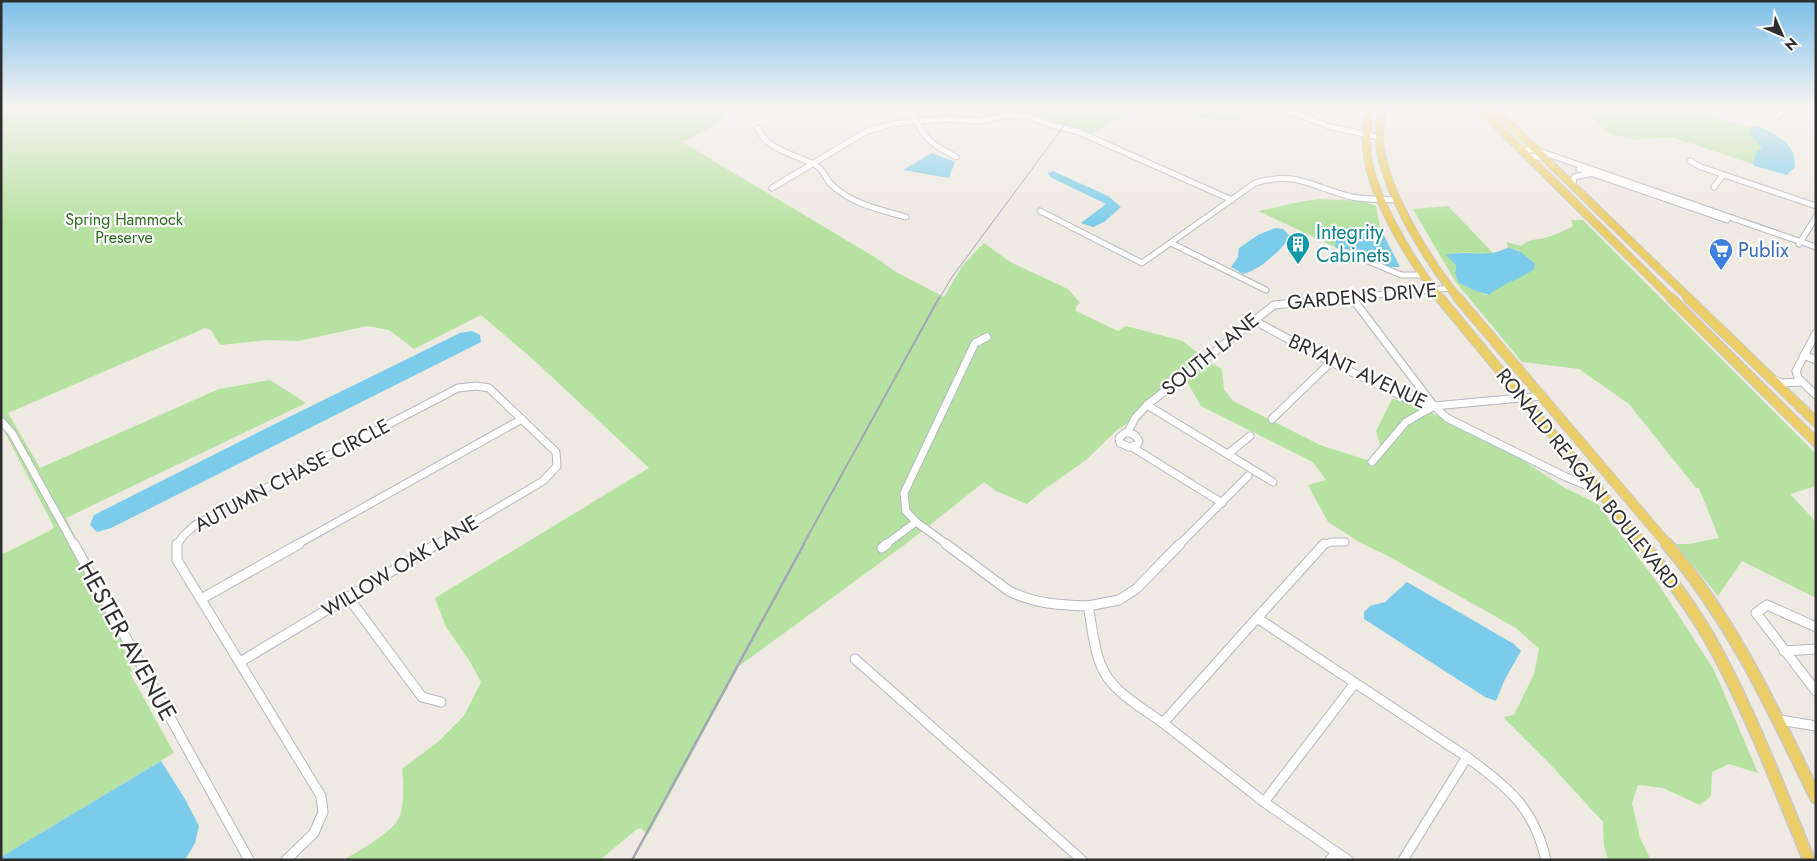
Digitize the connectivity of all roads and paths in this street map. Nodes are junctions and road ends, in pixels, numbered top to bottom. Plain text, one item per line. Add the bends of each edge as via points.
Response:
1 (777, 147) edge
2 (841, 147) edge
3 (938, 147) edge
4 (1113, 147) edge
5 (1367, 147) edge
6 (1380, 147) edge
7 (1518, 147) edge
8 (1533, 147) edge
9 (1521, 150) junction
10 (1536, 150) junction
11 (1528, 156) junction
12 (1543, 156) junction
13 (956, 157) dead end
14 (1690, 162) dead end
15 (813, 164) junction
16 (1596, 175) junction
17 (1723, 175) junction
18 (1573, 186) junction
19 (1714, 187) dead end
20 (772, 188) dead end
21 (1648, 191) junction
22 (1381, 199) junction
23 (1232, 200) junction
24 (1398, 200) junction
25 (1816, 206) edge
26 (1040, 211) dead end
27 (906, 217) dead end
28 (1589, 217) junction
29 (1816, 217) edge
30 (1799, 243) junction
31 (1171, 244) junction
32 (1816, 246) edge
33 (1816, 251) edge
34 (1347, 252) dead end
35 (1644, 255) junction
36 (1424, 275) junction
37 (1450, 288) junction
38 (1432, 289) junction
39 (1266, 290) dead end
40 (1351, 296) junction
41 (1274, 305) joint
42 (1679, 307) junction
43 (1253, 320) junction
44 (1816, 333) edge
45 (986, 337) dead end
46 (1730, 338) junction
47 (1727, 354) junction
48 (1804, 355) junction
49 (1816, 360) edge
50 (1331, 362) junction
51 (1772, 379) junction
52 (1802, 382) junction
53 (1786, 393) junction
54 (1816, 395) edge
55 (1543, 396) junction
56 (1523, 399) junction
57 (1147, 405) junction
58 (1434, 406) junction
59 (1272, 419) dead end
60 (522, 420) junction
61 (2, 422) dead end
62 (1816, 422) edge
63 (1128, 432) junction
64 (1250, 436) dead end
65 (1816, 442) edge
66 (1132, 447) junction
67 (1228, 454) junction
68 (1372, 462) dead end
69 (558, 467) joint
70 (1248, 476) dead end
71 (1273, 482) dead end
72 (1597, 487) junction
73 (1222, 503) junction
74 (916, 522) junction
75 (1345, 542) dead end
76 (882, 548) dead end
77 (348, 597) junction
78 (201, 599) junction
79 (1088, 606) junction
80 (1257, 618) junction
81 (1816, 627) edge
82 (1816, 649) edge
83 (1784, 651) junction
84 (855, 659) dead end
85 (240, 662) junction
86 (1355, 683) junction
87 (1816, 691) edge
88 (441, 702) dead end
89 (1780, 720) junction
90 (1162, 723) junction
91 (1816, 726) edge
92 (1467, 757) junction
93 (1816, 798) edge
94 (1264, 802) junction
95 (1333, 856) edge
96 (1811, 857) edge
97 (250, 860) edge
98 (286, 860) edge
99 (1082, 860) edge
100 (1348, 860) edge
101 (1403, 860) edge
102 (1546, 860) edge

1 - 15 street
2 - 15 street
3 - 13 street
4 - 23 street
5 - 22 main road, RONALD REAGAN BOULEVARD
6 - 24 main road, RONALD REAGAN BOULEVARD via 1384,170
7 - 9 main road
8 - 10 main road
9 - 10 street
9 - 11 main road
10 - 12 main road
10 - 21 street
11 - 12 street
11 - 28 main road
12 - 16 street
12 - 18 main road
14 - 17 street
15 - 20 street
15 - 27 street via 821,168 829,183 841,192 877,209
16 - 18 street via 1579,175
16 - 21 street
17 - 19 street
17 - 25 street
18 - 35 main road
21 - 30 street
22 - 23 street via 1351,196 1307,180 1284,178 1260,181
22 - 24 street
22 - 36 main road, RONALD REAGAN BOULEVARD
23 - 31 street
24 - 37 main road, RONALD REAGAN BOULEVARD
26 - 31 street via 1142,263
28 - 35 main road via 1633,253
28 - 42 main road
29 - 30 street
30 - 32 street
30 - 33 street
31 - 39 street
34 - 36 street via 1397,274
35 - 46 main road
36 - 38 main road, RONALD REAGAN BOULEVARD
37 - 38 street, GARDENS DRIVE
37 - 55 main road, RONALD REAGAN BOULEVARD
38 - 40 street, GARDENS DRIVE
38 - 56 main road, RONALD REAGAN BOULEVARD
40 - 41 street, GARDENS DRIVE
40 - 58 street
41 - 43 street, SOUTH LANE
42 - 46 main road via 1696,317 1712,333
42 - 47 main road
43 - 50 street, BRYANT AVENUE
43 - 57 street, SOUTH LANE
44 - 48 street
45 - 74 street via 975,343 904,493 906,511
46 - 51 main road
47 - 53 main road via 1744,359 1778,390
47 - 65 main road
48 - 49 street
48 - 52 street via 1796,371
50 - 58 street, BRYANT AVENUE via 1410,400
50 - 59 street
51 - 52 street via 1781,383
51 - 53 main road
52 - 54 street
53 - 62 main road
55 - 56 street
55 - 89 main road, RONALD REAGAN BOULEVARD via 1693,576 1731,631
56 - 58 street
56 - 72 main road, RONALD REAGAN BOULEVARD
57 - 63 street, SOUTH LANE
57 - 67 street
58 - 68 street via 1406,421
58 - 72 street, BRYANT AVENUE via 1447,418 1549,469
60 - 69 street, AUTUMN CHASE CIRCLE via 556,452
60 - 78 street
60 - 78 street, AUTUMN CHASE CIRCLE via 488,388 458,388 195,525 177,542 175,551 177,560
61 - 97 street, HESTER AVENUE via 12,433
63 - 66 street via 1139,438 1137,445
63 - 66 street via 1119,440 1123,445
64 - 67 street
66 - 73 street
67 - 71 street
69 - 77 street, WILLOW OAK LANE via 543,481
70 - 73 street
72 - 96 main road, RONALD REAGAN BOULEVARD via 1675,584 1714,646 1751,719
73 - 79 street via 1136,589 1119,600
74 - 76 street
74 - 79 street via 1024,600 1048,605
75 - 80 street via 1336,540 1320,547
77 - 85 street, WILLOW OAK LANE
77 - 88 street via 422,697
78 - 85 street, AUTUMN CHASE CIRCLE
79 - 90 street via 1100,664 1108,677 1117,688
80 - 86 street
80 - 90 street
81 - 83 street via 1767,605 1756,613
82 - 83 street
83 - 87 street
84 - 99 street
85 - 98 street, AUTUMN CHASE CIRCLE via 321,796 322,812 314,833
86 - 92 street
86 - 94 street
89 - 91 street
89 - 93 main road, RONALD REAGAN BOULEVARD
90 - 94 street
92 - 101 street
92 - 102 street via 1520,800 1536,823
94 - 95 street
95 - 100 street

